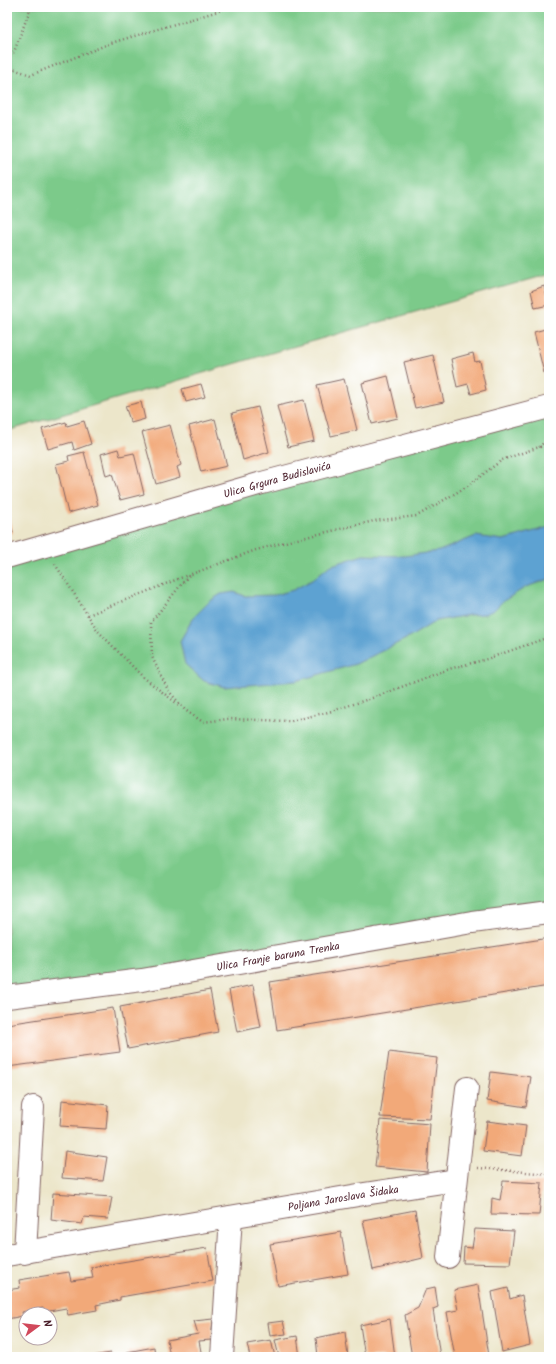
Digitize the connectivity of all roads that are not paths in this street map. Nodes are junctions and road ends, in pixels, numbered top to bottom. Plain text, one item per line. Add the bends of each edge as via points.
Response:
1 (549, 407) edge
2 (7, 557) edge
3 (549, 912) edge
4 (7, 997) edge
5 (467, 1088) dead end
6 (33, 1107) dead end
7 (457, 1173) junction
8 (231, 1217) junction
9 (16, 1254) edge
10 (448, 1257) dead end
11 (222, 1357) edge

1 - 2 street, Ulica Grgura Budislavića via 262,483
3 - 4 street, Ulica Franje baruna Trenka via 472,922 142,980
5 - 7 street
6 - 9 street, Poljana Jaroslava Šidaka
7 - 8 street, Poljana Jaroslava Šidaka
7 - 10 street
8 - 9 street, Poljana Jaroslava Šidaka
8 - 11 street

